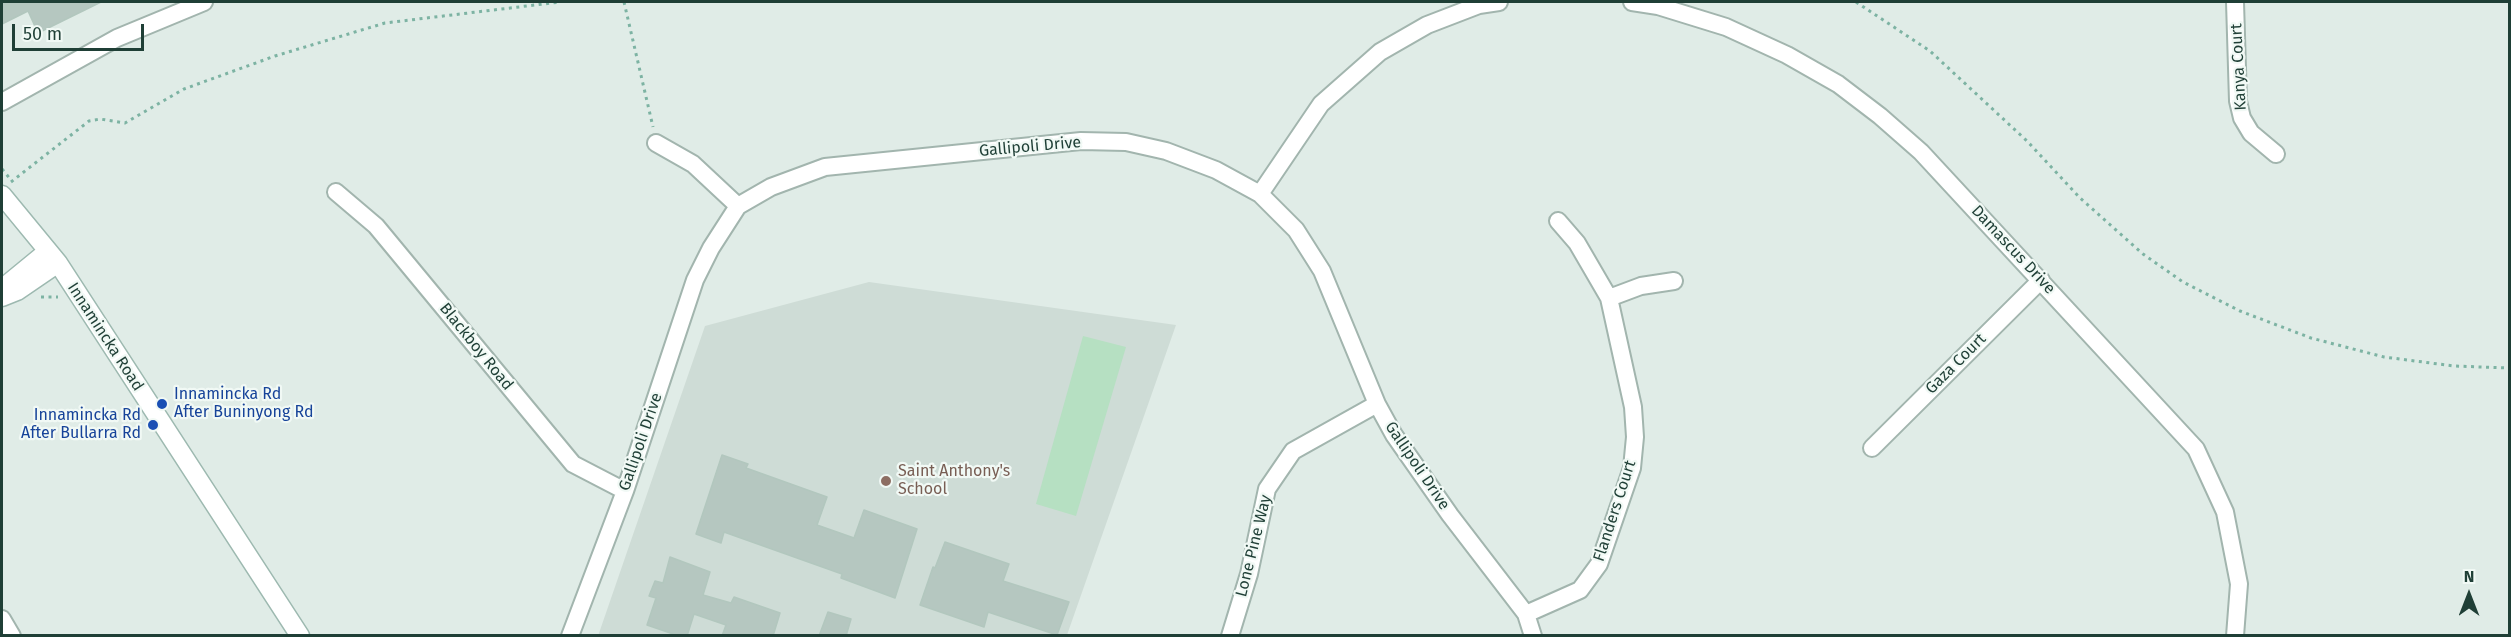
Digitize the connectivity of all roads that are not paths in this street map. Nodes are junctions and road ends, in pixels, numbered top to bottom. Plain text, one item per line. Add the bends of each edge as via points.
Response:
1 (204, 2) edge
2 (1499, 2) edge
3 (1632, 2) edge
4 (2235, 2) edge
5 (4, 103) edge
6 (656, 143) road end
7 (2276, 154) dead end
8 (4, 190) edge
9 (336, 192) dead end
10 (1260, 194) junction
11 (738, 206) junction
12 (1558, 221) dead end
13 (53, 257) junction
14 (2041, 280) junction
15 (1674, 281) dead end
16 (2, 296) edge
17 (1609, 298) junction
18 (1377, 404) junction
19 (1872, 448) dead end
20 (625, 491) junction
21 (1526, 614) junction
22 (2, 620) edge
23 (12, 636) edge
24 (300, 636) edge
25 (570, 636) edge
26 (1230, 636) edge
27 (1533, 636) edge
28 (2235, 636) edge

1 - 5 street via 117,38
2 - 10 street via 1479,5 1427,25 1380,52 1321,104
3 - 14 street, Damascus Drive via 1726,27 1838,84 1921,152
4 - 7 street, Kanya Court via 2242,118 2251,134
6 - 11 street via 693,164
8 - 13 main road, Innamincka Road
9 - 20 street, Blackboy Road via 376,226 573,464
10 - 11 street, Gallipoli Drive via 1216,170 1166,151 1126,142 1081,141 825,167 771,186
10 - 18 street, Gallipoli Drive via 1296,230 1322,271
11 - 20 street, Gallipoli Drive via 695,280
12 - 17 street, Flanders Court via 1577,243
13 - 16 main road via 17,291
13 - 24 main road, Innamincka Road
14 - 19 street, Gaza Court
14 - 28 street, Damascus Drive via 2196,449 2225,512 2239,584
15 - 17 street via 1641,286
17 - 21 street, Flanders Court via 1633,407 1632,468 1599,564 1580,590
18 - 21 street, Gallipoli Drive via 1412,462
18 - 26 street, Lone Pine Way via 1293,451 1267,489 1249,574
20 - 25 street, Gallipoli Drive
21 - 27 street, Gallipoli Drive
22 - 23 street

